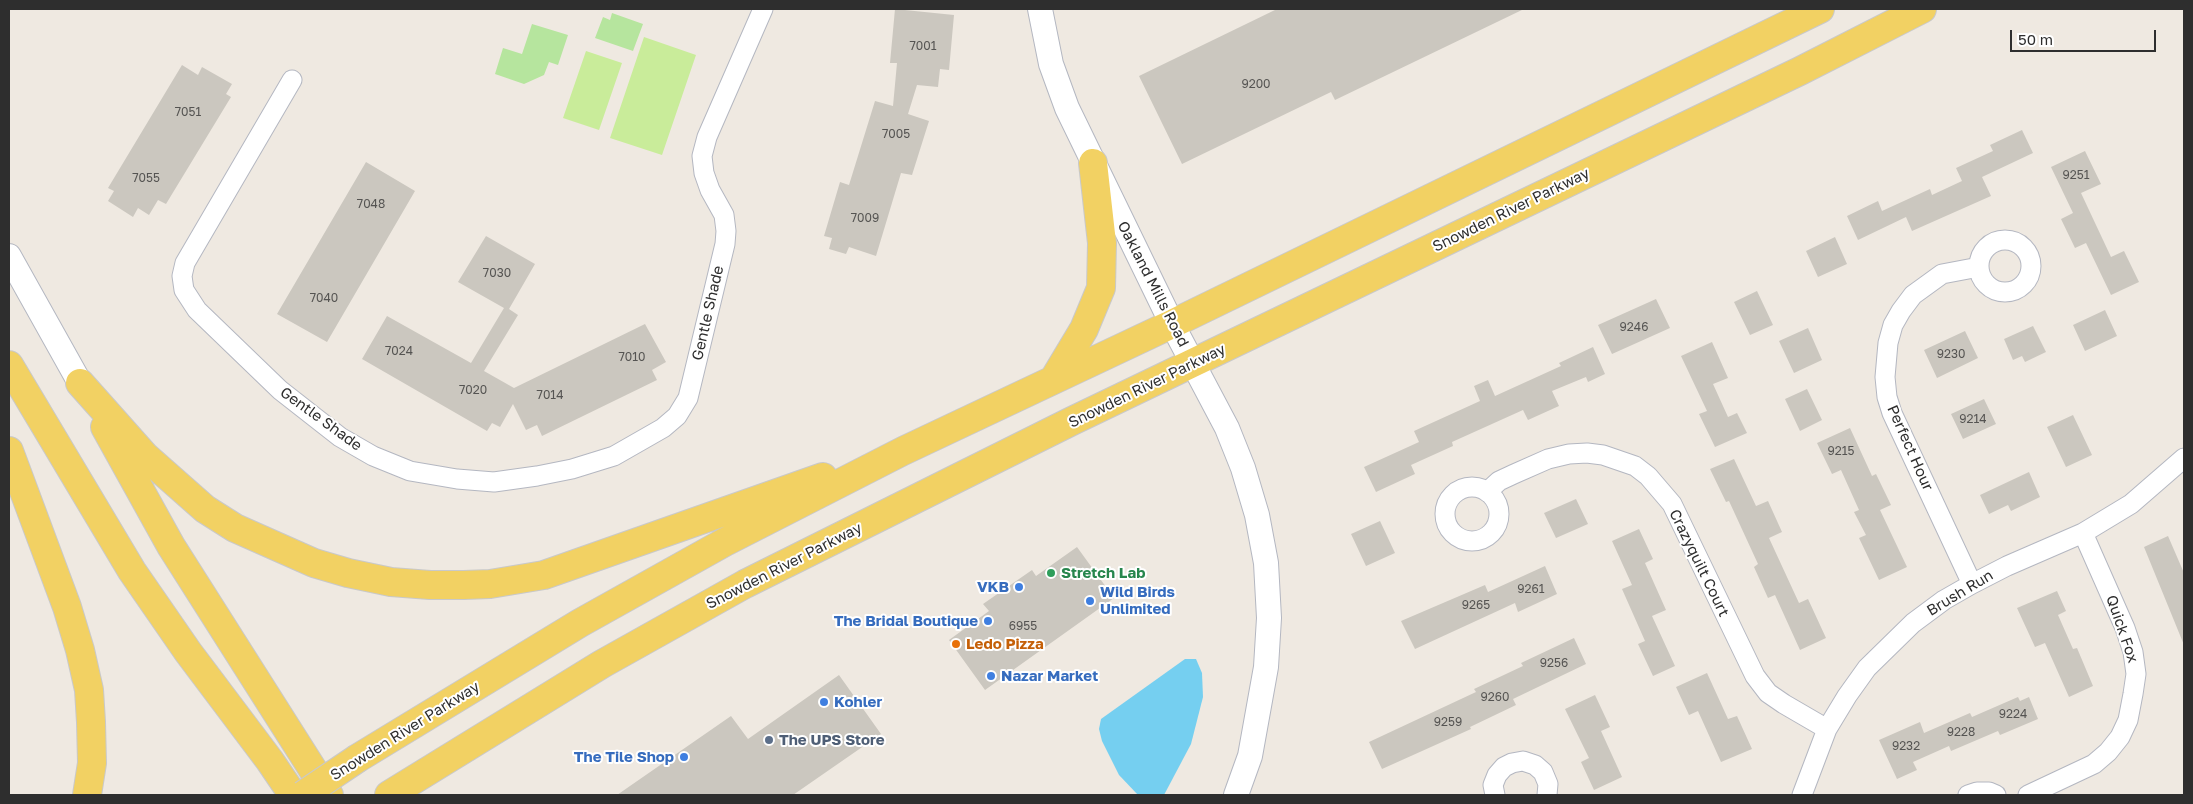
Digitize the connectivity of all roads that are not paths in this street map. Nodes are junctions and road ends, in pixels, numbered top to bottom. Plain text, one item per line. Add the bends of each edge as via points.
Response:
1 (763, 9) edge
2 (1040, 9) edge
3 (1820, 9) edge
4 (1922, 9) edge
5 (292, 80) dead end
6 (1093, 163) junction
7 (9, 256) edge
8 (1978, 267) dead end
9 (1172, 324) junction
10 (1193, 363) junction
11 (9, 365) edge
12 (1054, 380) junction
13 (80, 382) junction
14 (9, 450) edge
15 (903, 451) junction
16 (2184, 458) edge
17 (1487, 492) dead end
18 (2083, 534) junction
19 (1972, 584) junction
20 (1828, 729) junction
21 (87, 795) edge
22 (293, 795) edge
23 (303, 795) edge
24 (329, 795) edge
25 (390, 795) edge
26 (1236, 795) edge
27 (1494, 795) edge
28 (1547, 795) edge
29 (1802, 795) edge
30 (1968, 795) edge
31 (1996, 795) edge
32 (2028, 795) edge

1 - 5 street, Gentle Shade via 706,137 702,156 710,190 724,215 725,238 688,398 677,416 663,428 614,456 537,476 494,482 457,479 410,470 373,456 340,437 280,390 197,310 184,290 182,276 185,263
2 - 6 street, Oakland Mills Road via 1054,73
3 - 9 main road, Snowden River Parkway
4 - 10 main road, Snowden River Parkway
6 - 9 street, Oakland Mills Road
6 - 12 main road via 1102,243 1101,288 1084,329
7 - 13 street
8 - 19 street, Perfect Hour via 1942,274 1913,295 1893,325 1884,377 1892,413
9 - 10 street, Oakland Mills Road
9 - 12 main road, Snowden River Parkway
10 - 25 main road, Snowden River Parkway via 745,584 602,664
10 - 26 street, Oakland Mills Road via 1227,428 1243,468 1257,515 1266,563 1269,618 1266,667 1250,756
11 - 22 main road via 132,571
12 - 15 main road, Snowden River Parkway
13 - 15 main road via 145,456 198,503 235,528 273,547 348,573 391,582 490,584 544,575
13 - 24 main road via 171,546
14 - 21 main road via 80,650 89,690 91,722 92,763
15 - 23 main road, Snowden River Parkway, bridge via 725,542 580,623
16 - 18 street, Brush Run via 2131,504
17 - 20 street, Crazyquilt Court via 1514,474 1569,454 1603,455 1635,466 1648,476 1675,511 1755,676 1768,693
18 - 19 street, Brush Run
18 - 32 street, Quick Fox via 2133,652 2136,674 2128,720 2114,744 2094,764
19 - 20 street, Brush Run via 1913,623 1867,668
20 - 29 street, Brush Run
27 - 28 street via 1497,775 1504,767 1523,761 1543,772 1548,784
30 - 31 street via 1989,792

